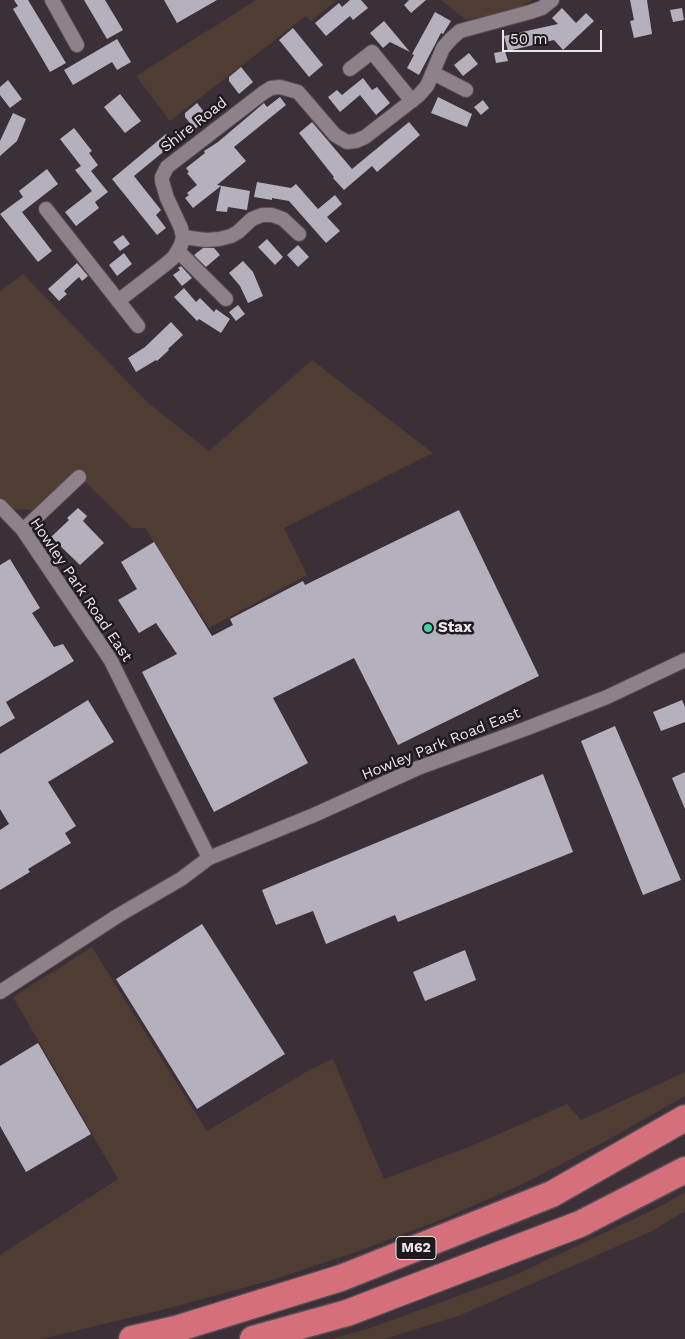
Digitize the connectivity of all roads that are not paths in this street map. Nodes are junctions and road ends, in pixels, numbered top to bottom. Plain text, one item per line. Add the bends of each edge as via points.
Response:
1 (52, 0) edge
2 (552, 0) edge
3 (77, 45) dead end
4 (350, 69) dead end
5 (433, 73) junction
6 (466, 90) dead end
7 (412, 101) junction
8 (46, 209) dead end
9 (299, 234) dead end
10 (183, 237) junction
11 (178, 251) junction
12 (226, 299) dead end
13 (118, 301) junction
14 (138, 326) dead end
15 (79, 476) dead end
16 (0, 506) edge
17 (22, 530) junction
18 (685, 660) edge
19 (209, 858) junction
20 (0, 992) edge
21 (685, 1118) edge
22 (685, 1170) edge
23 (132, 1339) edge
24 (252, 1339) edge

1 - 3 street
2 - 5 street via 542,8 460,31 443,48
4 - 7 street via 372,52
5 - 6 street
5 - 7 street via 427,86
7 - 10 street, Shire Road via 365,137 347,142 335,135 298,92 271,88 167,167 162,177 165,192
8 - 13 street
9 - 10 street via 283,219 267,215 252,219 238,232 220,239
10 - 11 street
11 - 12 street
11 - 13 street
13 - 14 street
15 - 17 street
16 - 17 street, Howley Park Road East
17 - 19 street, Howley Park Road East via 110,659
18 - 19 street, Howley Park Road East via 607,697 418,768
19 - 20 street, Howley Park Road East via 181,879
21 - 23 highway, M62 via 552,1194 341,1278 176,1329
22 - 24 highway, M62 via 580,1224 347,1314

